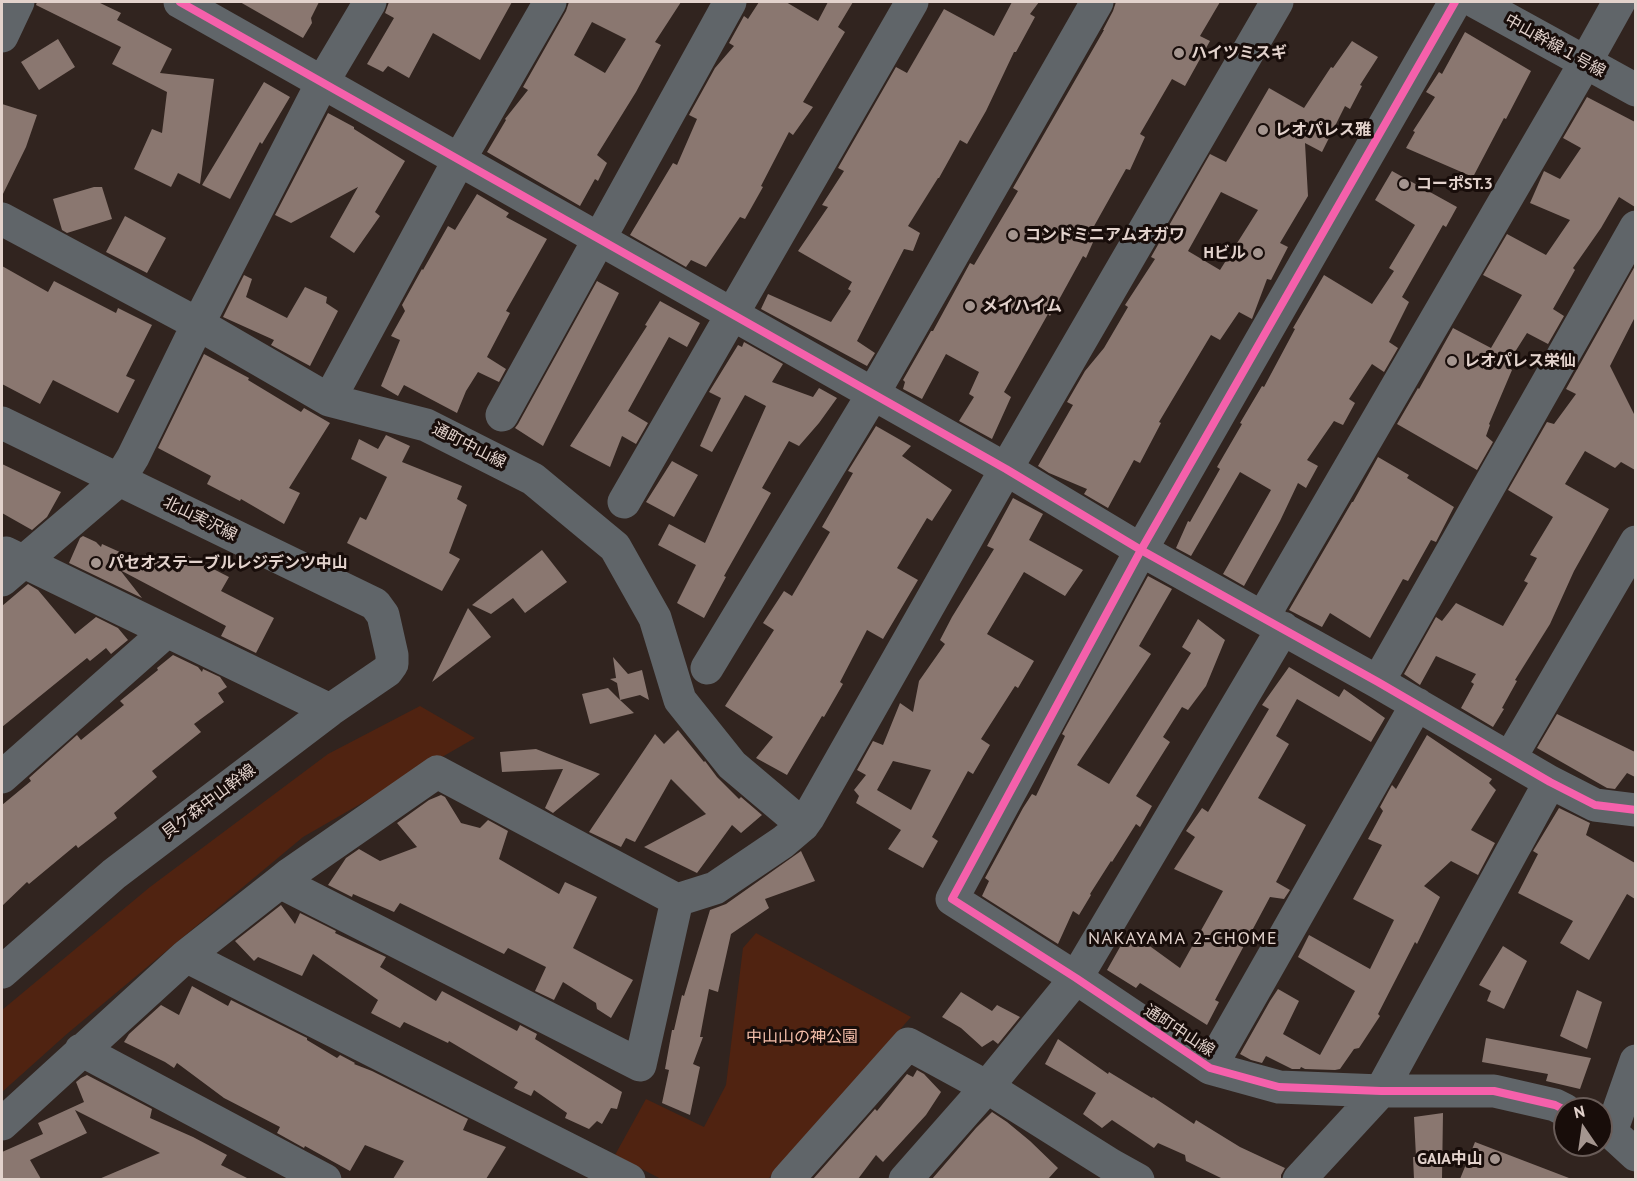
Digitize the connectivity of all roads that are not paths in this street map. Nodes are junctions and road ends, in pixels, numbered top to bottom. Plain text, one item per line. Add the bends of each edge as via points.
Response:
1 (18, 2) edge
2 (370, 2) edge
3 (550, 2) edge
4 (730, 2) edge
5 (912, 2) edge
6 (1097, 2) edge
7 (1277, 2) edge
8 (1455, 2) edge
9 (1476, 2) edge
10 (1619, 2) edge
11 (188, 3) edge
12 (2, 36) edge
13 (1585, 63) junction
14 (322, 83) junction
15 (1635, 90) edge
16 (459, 160) junction
17 (2, 219) edge
18 (1635, 227) edge
19 (598, 239) junction
20 (733, 315) junction
21 (198, 324) junction
22 (873, 394) junction
23 (329, 400) junction
24 (502, 415) dead end
25 (2, 423) edge
26 (1006, 469) junction
27 (119, 480) junction
28 (624, 502) dead end
29 (1635, 542) edge
30 (1141, 550) junction
31 (9, 564) edge
32 (1273, 623) junction
33 (386, 627) joint
34 (167, 631) junction
35 (707, 668) dead end
36 (1378, 682) junction
37 (1417, 704) junction
38 (330, 710) junction
39 (1510, 758) junction
40 (2, 777) edge
41 (1551, 782) junction
42 (1635, 810) edge
43 (803, 825) junction
44 (280, 882) junction
45 (677, 900) junction
46 (186, 956) junction
47 (2, 972) edge
48 (1076, 978) junction
49 (81, 1050) junction
50 (1635, 1061) edge
51 (1210, 1068) junction
52 (987, 1086) junction
53 (1381, 1090) junction
54 (1553, 1106) edge
55 (1613, 1113) edge
56 (2, 1124) edge
57 (1613, 1136) edge
58 (1635, 1155) edge
59 (1116, 1175) edge
60 (325, 1179) edge
61 (629, 1179) edge
62 (787, 1179) edge
63 (905, 1179) edge
64 (1299, 1179) edge

1 - 12 street
2 - 14 street
3 - 16 street
4 - 19 street
5 - 20 street
6 - 22 street
7 - 26 street
8 - 30 street
9 - 13 street, 中山幹線１号線
10 - 13 street
11 - 14 street
13 - 15 street, 中山幹線１号線
13 - 32 street
14 - 16 street
14 - 21 street
16 - 19 street
16 - 23 street
17 - 21 street, 通町中山線
18 - 36 street
19 - 20 street
19 - 24 street
20 - 22 street
20 - 28 street
21 - 23 street, 通町中山線
21 - 27 street
22 - 26 street
22 - 35 street
23 - 43 street, 通町中山線 via 426,425 533,479 615,547 655,618 680,700 732,765
25 - 27 street, 北山実沢線
26 - 30 street
26 - 43 street
27 - 31 street
27 - 33 street, 北山実沢線 via 375,604
29 - 39 street
30 - 32 street
30 - 48 street, 通町中山線 via 952,899
31 - 34 street
32 - 36 street
32 - 48 street
33 - 38 street, 貝ケ森中山幹線 via 392,664
34 - 38 street
34 - 40 street
36 - 37 street
37 - 39 street
37 - 51 street
38 - 47 street, 貝ケ森中山幹線 via 114,874
39 - 41 street
41 - 42 street via 1595,805
41 - 53 street
43 - 45 street via 715,888
44 - 45 street via 437,772
44 - 45 street via 640,1065
44 - 46 street
46 - 49 street
46 - 61 street
48 - 51 street, 通町中山線
48 - 52 street
49 - 56 street
49 - 60 street
50 - 55 street
51 - 53 street, 通町中山線 via 1279,1087
52 - 59 street
52 - 62 street via 908,1044
52 - 63 street
53 - 54 street, 通町中山線 via 1494,1091
53 - 64 street
57 - 58 street

